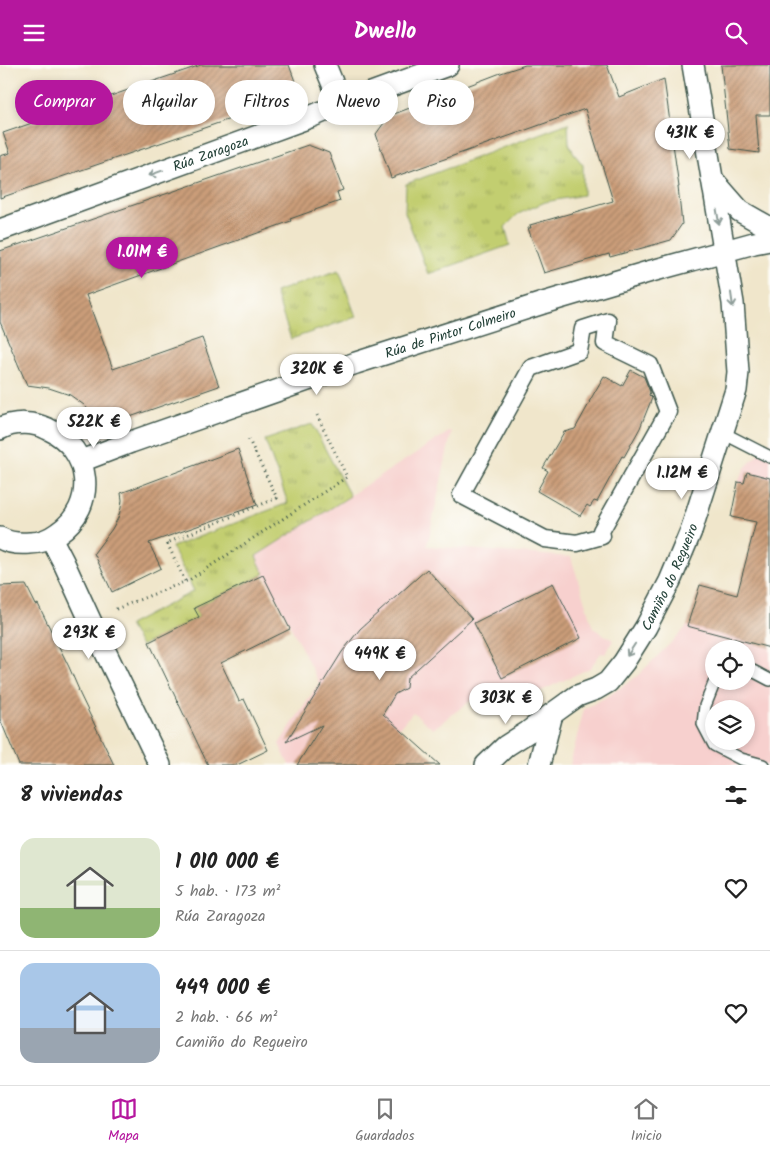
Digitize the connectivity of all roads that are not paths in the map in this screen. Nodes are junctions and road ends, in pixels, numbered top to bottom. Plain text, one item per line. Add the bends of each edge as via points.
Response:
1 (325, 65) edge
2 (448, 65) edge
3 (693, 65) edge
4 (331, 80) edge
5 (398, 83) edge
6 (318, 114) edge
7 (712, 179) junction
8 (770, 228) edge
9 (0, 230) edge
10 (770, 240) edge
11 (724, 251) junction
12 (1, 424) edge
13 (723, 433) junction
14 (770, 457) edge
15 (81, 461) junction
16 (0, 538) edge
17 (51, 538) junction
18 (577, 543) joint
19 (755, 673) edge
20 (770, 680) edge
21 (711, 690) edge
22 (552, 714) junction
23 (160, 765) edge
24 (486, 765) edge
25 (539, 765) edge
26 (763, 765) edge

1 - 4 street
2 - 5 street, Rúa Zaragoza
3 - 7 street, Camiño do Regueiro
6 -> 9 street, Rúa Zaragoza
7 - 8 street via 740,211
7 -> 11 street, Camiño do Regueiro
10 - 11 street, Rúa de Pintor Colmeiro
11 -> 13 street, Camiño do Regueiro via 738,373
11 - 15 street, Rúa de Pintor Colmeiro via 543,303 356,363
12 - 15 street via 41,425 58,433
13 - 14 lane
13 -> 22 street, Camiño do Regueiro via 691,531 670,581 641,635 608,682 577,696
15 - 17 street via 84,497 72,521
16 - 17 street via 20,544
17 - 23 street
18 - 18 street via 545,539 461,495 531,368 579,351 583,329 608,321 605,343 650,365 668,412 601,531 602,536
19 - 20 lane
21 - 26 lane via 703,724 714,745 741,759
22 - 24 street, Camiño do Regueiro via 506,746
22 - 25 street

